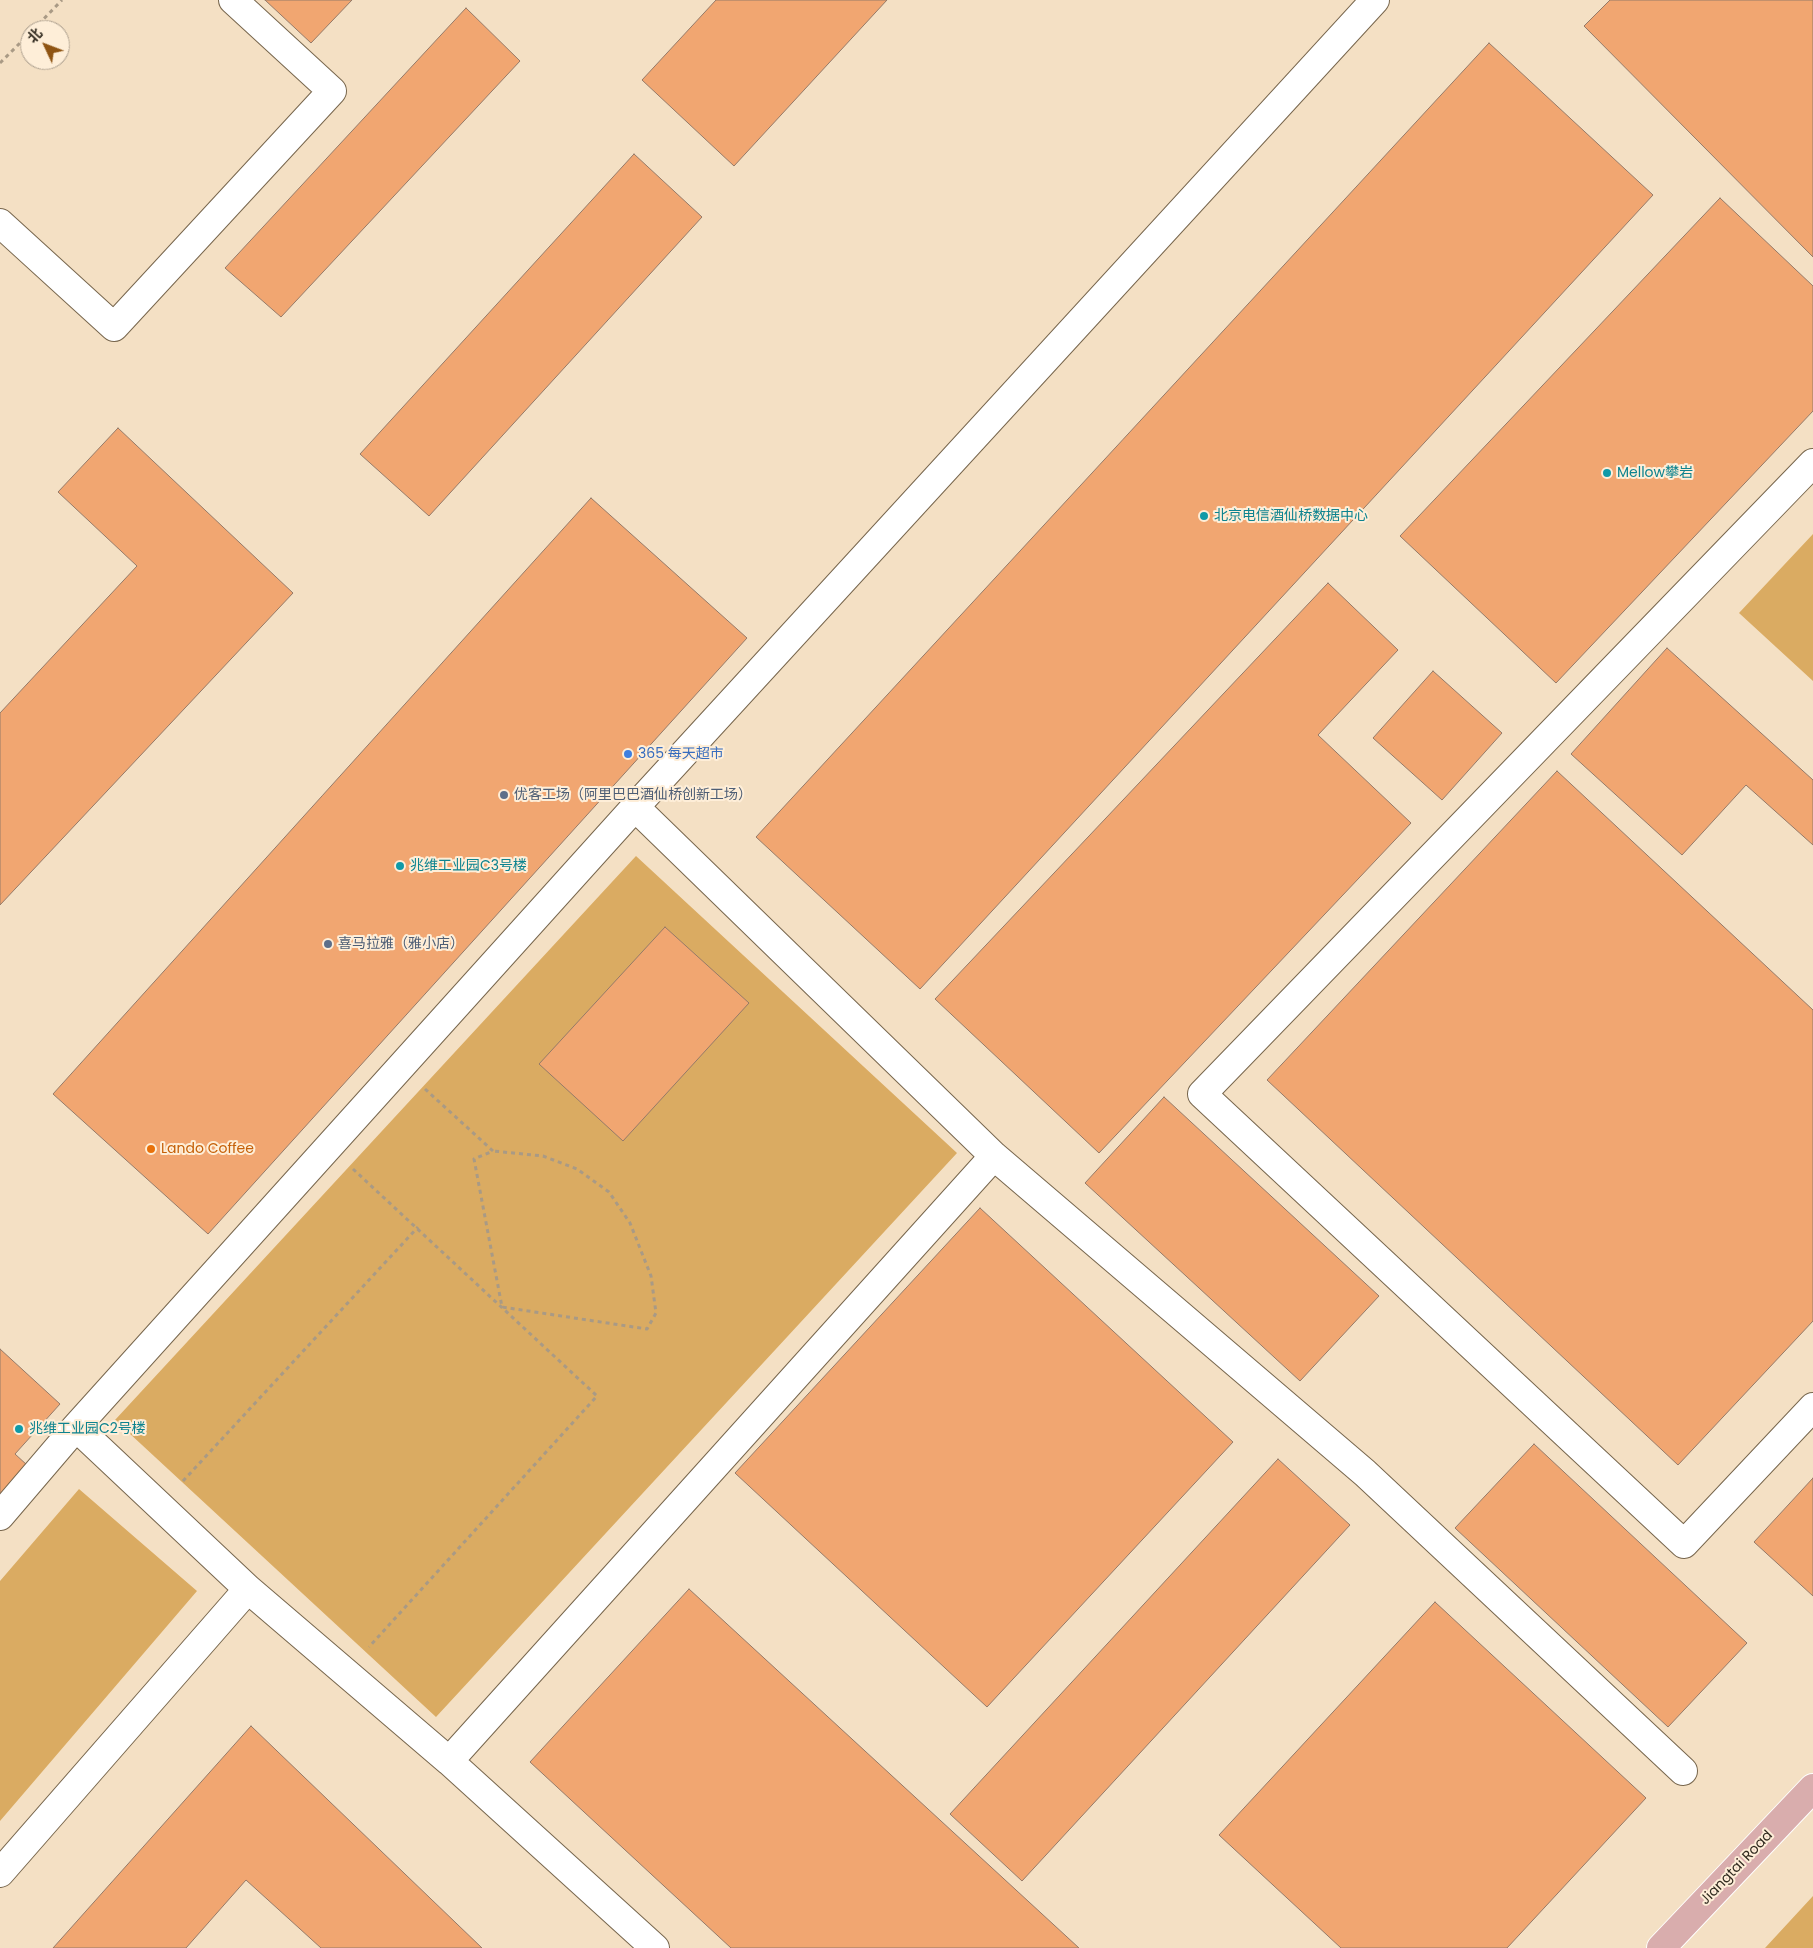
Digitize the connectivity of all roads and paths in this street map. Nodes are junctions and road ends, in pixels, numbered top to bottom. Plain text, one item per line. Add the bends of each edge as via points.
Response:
1 (62, 0) edge
2 (233, 0) edge
3 (1374, 0) edge
4 (42, 20) edge
5 (20, 42) edge
6 (0, 63) edge
7 (0, 222) edge
8 (1813, 463) edge
9 (635, 808) junction
10 (401, 1067) junction
11 (329, 1147) junction
12 (492, 1151) junction
13 (994, 1156) junction
14 (418, 1227) junction
15 (502, 1307) junction
16 (1813, 1407) edge
17 (76, 1427) junction
18 (161, 1506) junction
19 (0, 1516) edge
20 (248, 1589) junction
21 (346, 1672) junction
22 (449, 1761) junction
23 (1683, 1771) dead end
24 (1813, 1788) edge
25 (0, 1874) edge
26 (655, 1948) edge
27 (1661, 1948) edge

1 - 4 path
2 - 7 street via 332,91 114,327
3 - 9 street
5 - 6 path
8 - 16 street via 1202,1094 1684,1544
9 - 10 street
9 - 13 street
10 - 11 street
10 - 12 path
11 - 14 path
11 - 17 street
12 - 15 path via 474,1159
12 - 15 path via 543,1156 577,1169 609,1192 630,1223 651,1276 656,1313 647,1329
13 - 22 street
13 - 23 street via 1365,1473
14 - 15 path
14 - 18 path
15 - 21 path via 597,1396
17 - 18 street
17 - 19 street
18 - 20 street
20 - 21 street
20 - 25 street
21 - 22 street
22 - 26 street
24 - 27 main road, Jiangtai Road

